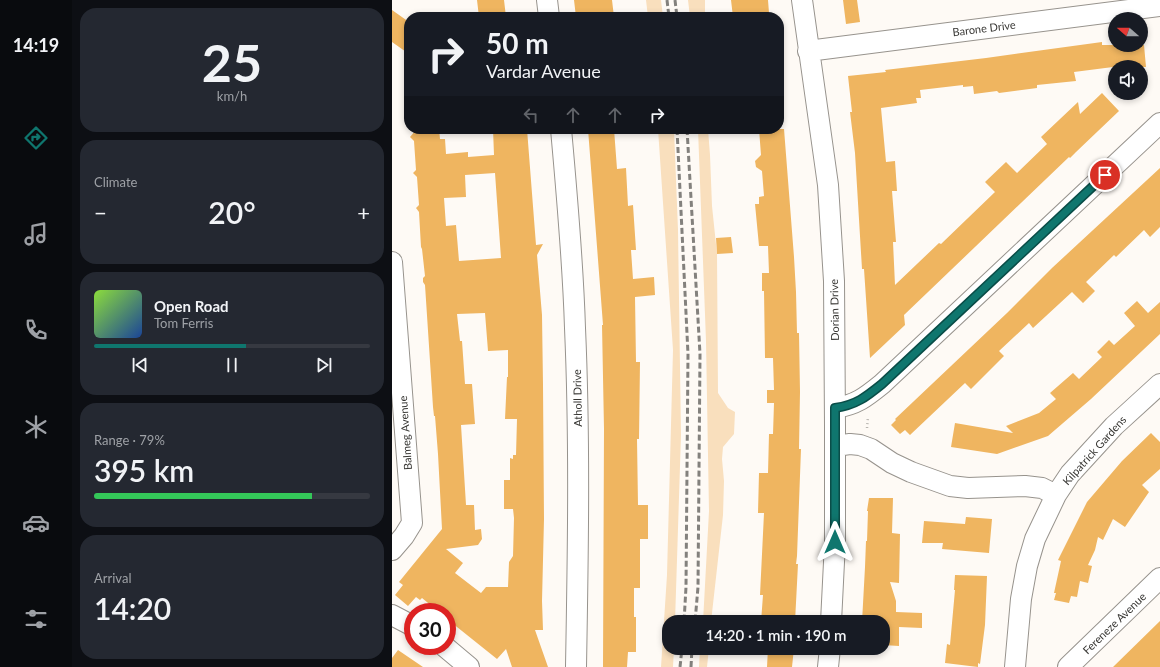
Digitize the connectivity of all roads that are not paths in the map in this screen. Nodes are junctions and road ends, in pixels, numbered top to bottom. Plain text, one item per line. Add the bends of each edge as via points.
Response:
1 (547, 0) edge
2 (802, 0) edge
3 (1160, 6) edge
4 (548, 12) edge
5 (808, 51) junction
6 (1160, 123) edge
7 (562, 134) edge
8 (392, 262) edge
9 (1160, 384) edge
10 (835, 408) junction
11 (835, 446) junction
12 (1056, 494) junction
13 (392, 550) edge
14 (1160, 578) edge
15 (392, 615) edge
16 (831, 615) edge
17 (404, 621) edge
18 (455, 655) edge
19 (829, 655) edge
20 (469, 667) edge
21 (576, 667) edge
22 (828, 667) edge
23 (1015, 667) edge
24 (1068, 667) edge

1 - 4 street
2 - 5 street, Dorian Drive
3 - 5 street, Barone Drive
5 - 10 street, Dorian Drive via 828,185 834,281
6 - 10 street via 887,379 855,403
7 - 21 street, Atholl Drive via 577,368 579,547
8 - 13 street, Balmeg Avenue via 412,523
9 - 12 street, Kilpatrick Gardens via 1114,426 1070,474
10 - 11 street, Dorian Drive
11 - 12 street via 860,445 911,472 950,486 1025,486 1042,488
11 - 16 street, Dorian Drive via 835,542
12 - 23 street, Kilpatrick Gardens via 1035,539 1027,566 1021,599
14 - 24 street, Fereneze Avenue
15 - 17 street
18 - 20 street
19 - 22 street

